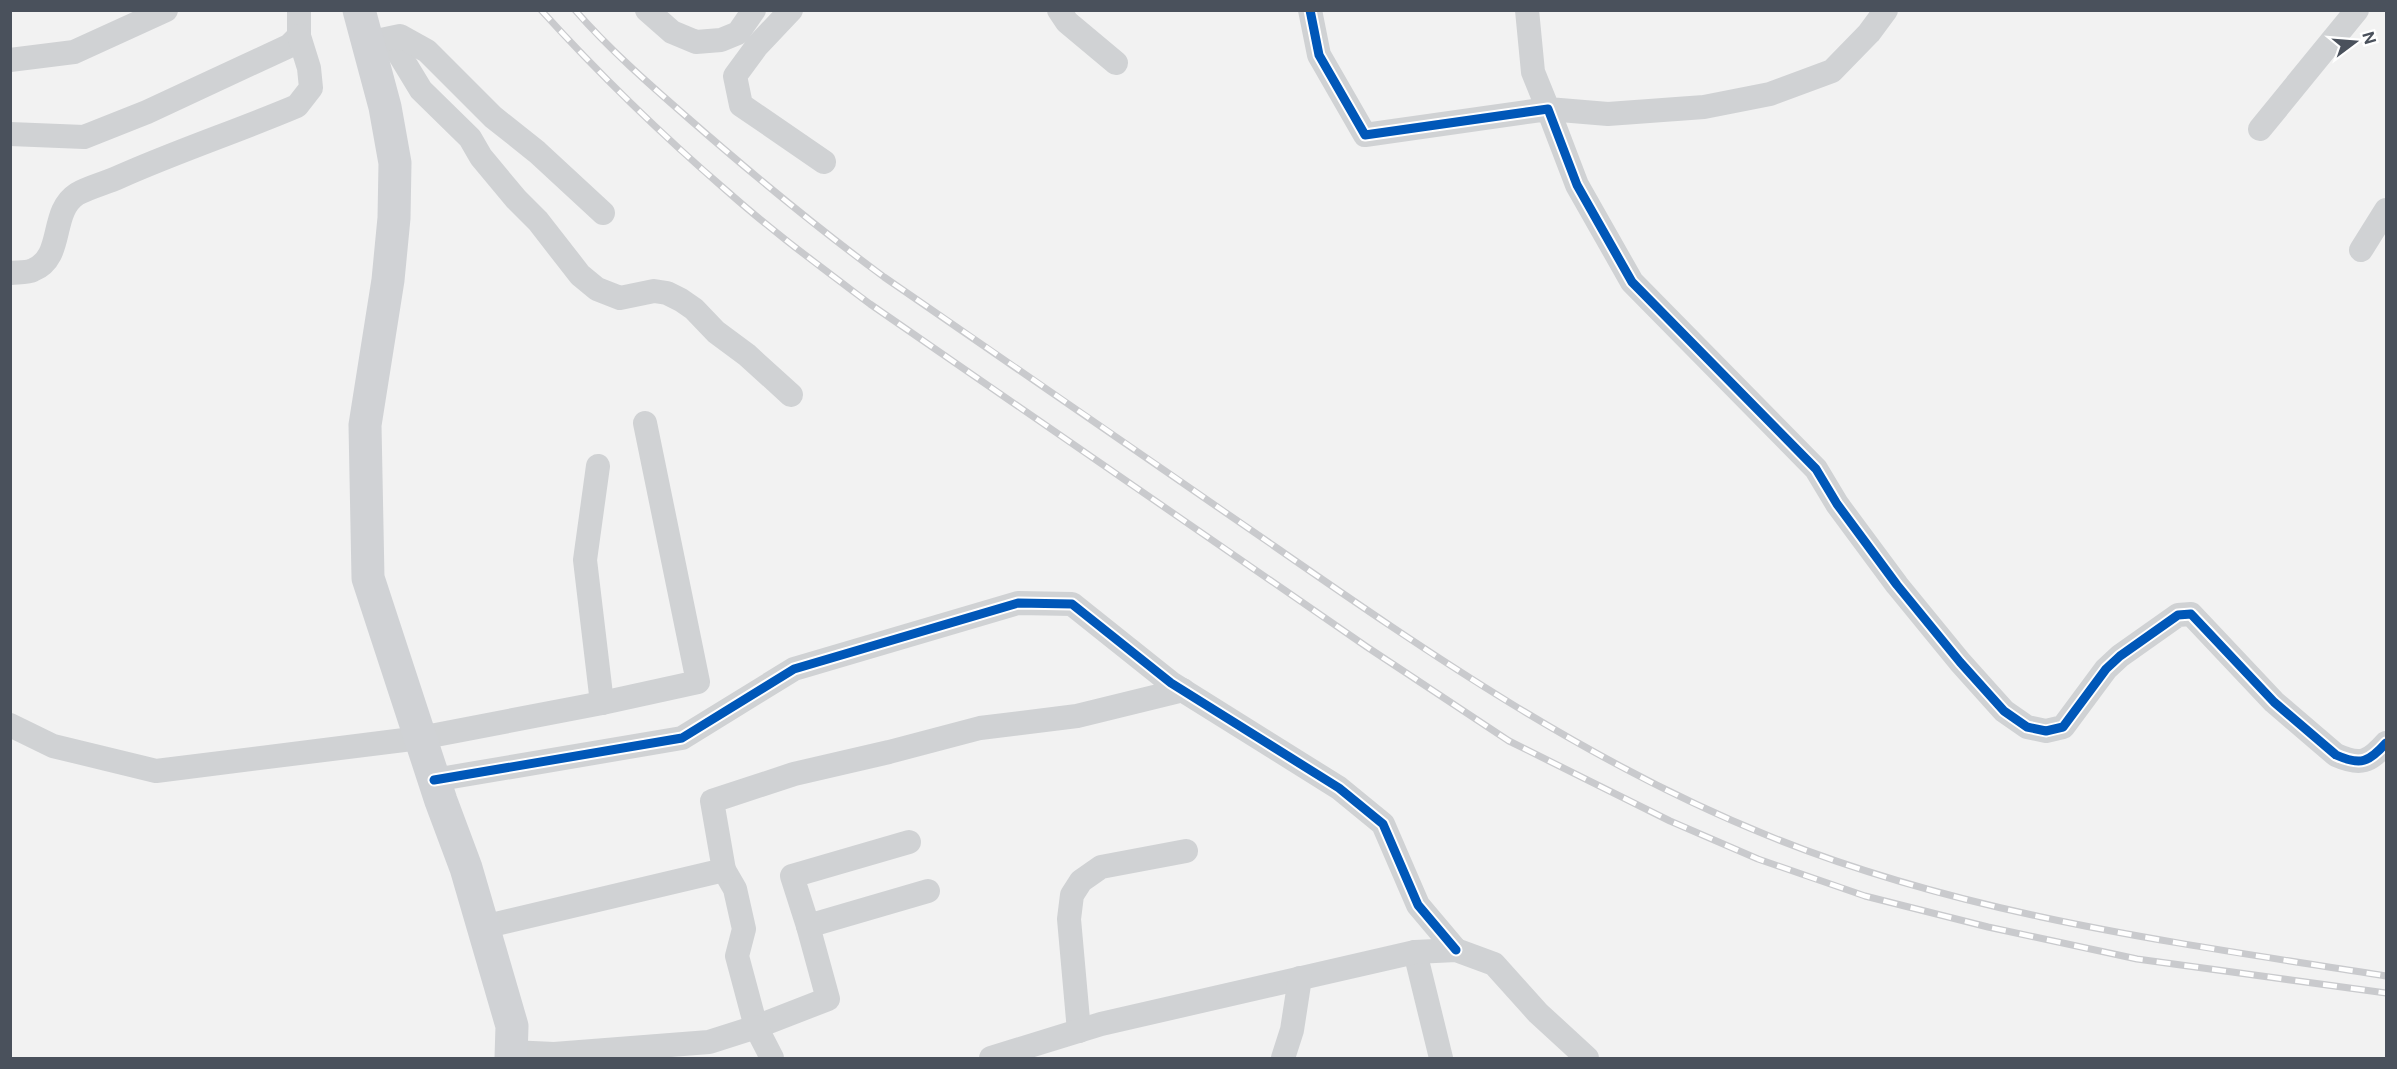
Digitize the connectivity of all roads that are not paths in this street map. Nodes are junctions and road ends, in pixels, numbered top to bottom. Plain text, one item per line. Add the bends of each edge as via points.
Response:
1 (165, 10) edge
2 (298, 10) edge
3 (647, 10) edge
4 (754, 10) edge
5 (791, 10) edge
6 (1059, 10) edge
7 (1310, 10) edge
8 (1527, 10) edge
9 (1886, 10) edge
10 (2357, 10) edge
11 (372, 29) edge
12 (299, 36) junction
13 (10, 60) edge
14 (1116, 63) dead end
15 (1548, 109) junction
16 (2260, 129) dead end
17 (10, 134) edge
18 (824, 162) dead end
19 (2386, 210) edge
20 (603, 213) dead end
21 (2361, 250) dead end
22 (10, 273) edge
23 (790, 395) dead end
24 (645, 423) dead end
25 (598, 466) dead end
26 (1183, 690) junction
27 (602, 704) junction
28 (10, 725) edge
29 (420, 738) junction
30 (2386, 743) edge
31 (434, 780) junction
32 (909, 842) dead end
33 (1186, 851) dead end
34 (724, 870) junction
35 (928, 891) dead end
36 (808, 926) junction
37 (483, 927) junction
38 (1455, 950) junction
39 (1415, 952) junction
40 (1300, 978) junction
41 (756, 1027) junction
42 (1079, 1031) junction
43 (511, 1055) edge
44 (772, 1059) edge
45 (991, 1059) edge
46 (1283, 1059) edge
47 (1442, 1059) edge
48 (1587, 1059) edge

1 - 13 street via 74,52
2 - 12 street
3 - 4 street via 672,32 696,42 721,40 738,33
5 - 18 street via 735,76 736,88 741,105
6 - 14 street via 1067,22
7 - 15 street via 1319,55 1365,135
8 - 15 street via 1533,72
9 - 15 street via 1832,70 1770,94 1704,107 1608,114
10 - 16 street
11 - 20 street via 400,36 427,51 493,117
11 - 23 street via 421,90 470,138 481,157 580,275 597,289 620,298 654,291 681,300
11 - 29 street via 395,163 388,280 364,425 368,578
12 - 17 street via 289,46 84,137
12 - 22 street via 311,88 297,106 77,194 64,205 46,260 33,270
15 - 30 street via 1576,185 1632,282 1816,469 1897,585 2004,711 2027,727 2046,731 2063,727 2120,656 2178,615 2191,614 2274,702 2336,755 2364,761 2374,757
19 - 21 street
24 - 27 street via 698,682
25 - 27 street via 585,560
26 - 31 street via 1072,604 1018,603 794,669 682,738
26 - 34 street via 1077,716 980,728 794,774 712,801
26 - 38 street via 1339,788 1383,824 1418,905
27 - 29 street
28 - 29 street via 53,746 156,771
29 - 31 street
31 - 37 street
32 - 36 street via 792,876
33 - 42 street via 1101,867 1081,881 1072,895 1069,919
34 - 37 street
34 - 41 street via 735,889 744,929 737,956
35 - 36 street
36 - 41 street via 828,999
37 - 43 street via 512,1026
38 - 39 street
38 - 48 street via 1494,964
39 - 40 street
39 - 47 street
40 - 42 street
40 - 46 street via 1293,1030
41 - 43 street via 709,1042
41 - 44 street
42 - 45 street

